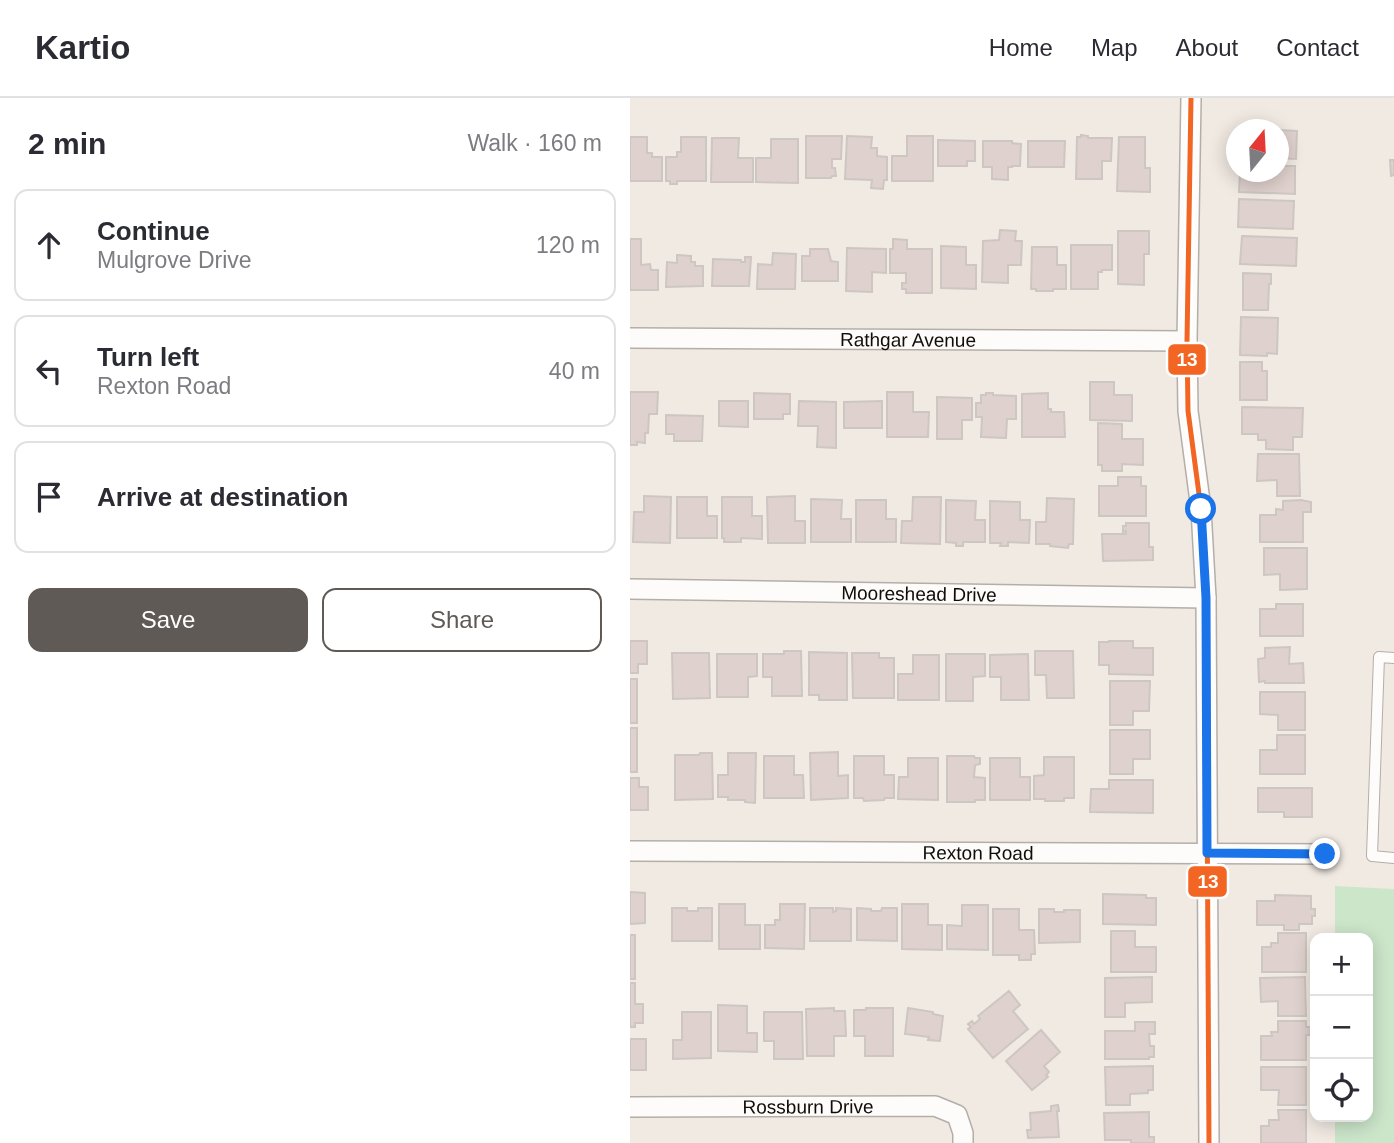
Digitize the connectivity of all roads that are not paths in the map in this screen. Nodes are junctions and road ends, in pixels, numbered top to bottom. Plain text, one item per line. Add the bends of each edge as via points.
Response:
1 (1192, 98) edge
2 (630, 338) edge
3 (1187, 341) junction
4 (630, 589) edge
5 (1206, 598) junction
6 (1394, 658) edge
7 (630, 851) edge
8 (1207, 853) junction
9 (1325, 854) dead end
10 (1394, 858) edge
11 (630, 1107) edge
12 (962, 1143) edge
13 (1209, 1143) edge

1 - 3 street
2 - 3 street, Rathgar Avenue
3 - 5 street via 1188,411 1201,509
4 - 5 street, Mooreshead Drive
5 - 8 street
6 - 10 lane via 1379,657 1373,856
7 - 8 street, Rexton Road
8 - 9 street, Rexton Road
8 - 13 street
11 - 12 street, Rossburn Drive via 935,1106 957,1115

